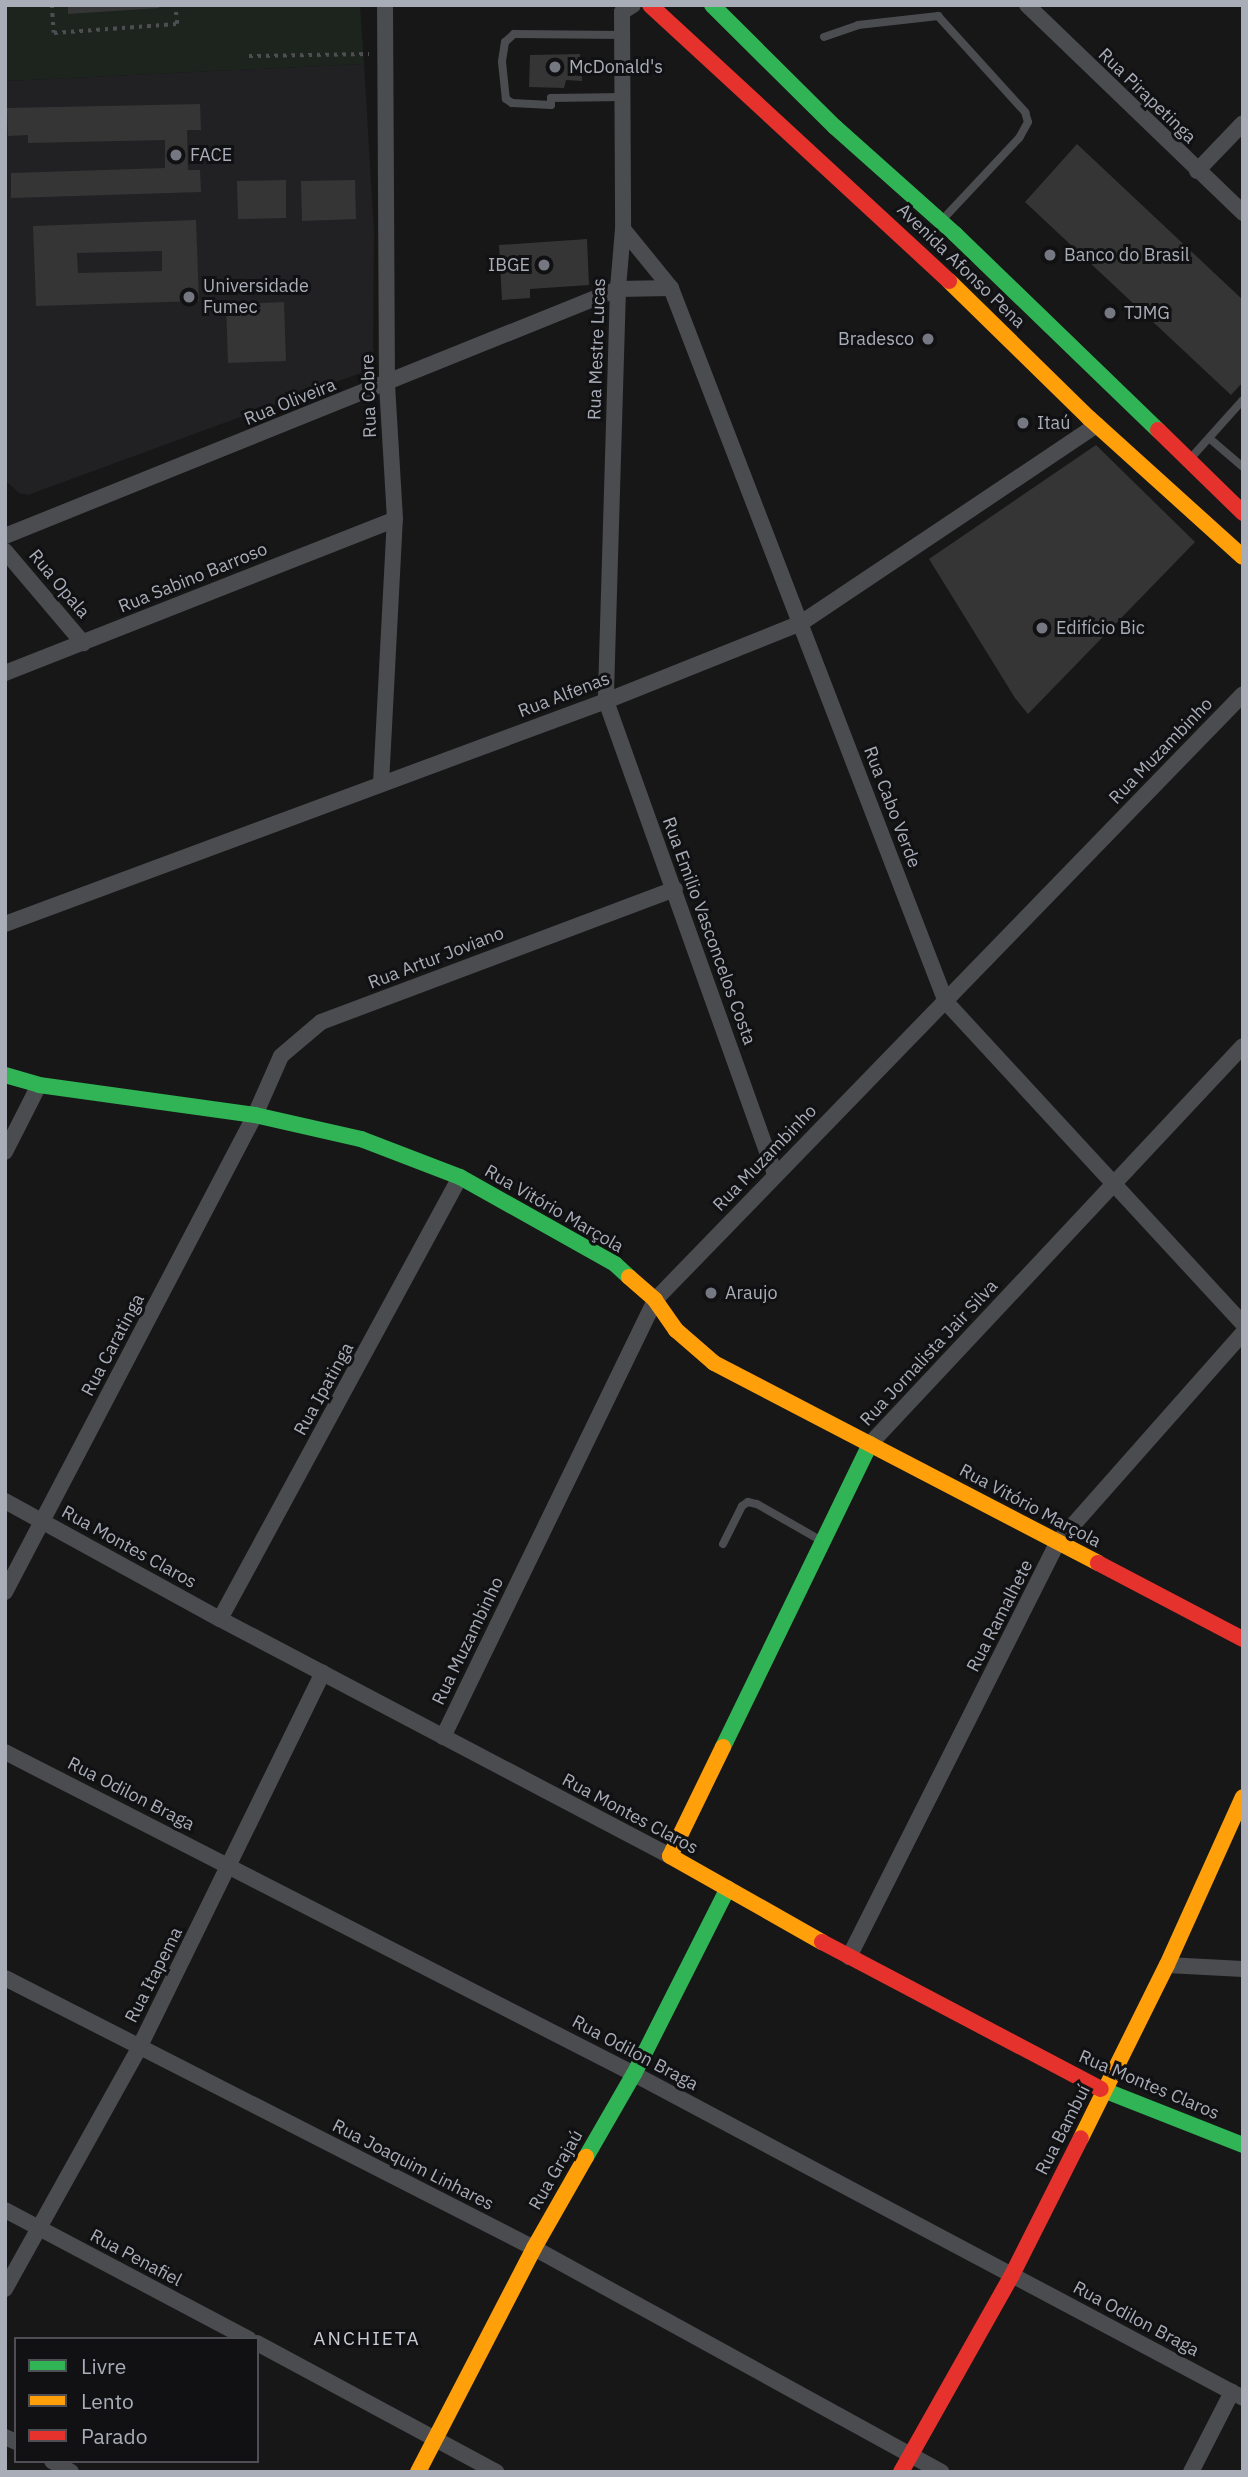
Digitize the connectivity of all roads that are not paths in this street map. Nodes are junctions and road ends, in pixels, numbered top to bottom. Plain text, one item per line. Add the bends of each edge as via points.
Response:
1 (384, 5) edge
2 (633, 5) edge
3 (650, 5) edge
4 (712, 5) edge
5 (1027, 5) edge
6 (624, 35) junction
7 (824, 37) dead end
8 (624, 97) junction
9 (1243, 123) edge
10 (1197, 171) junction
11 (1243, 213) edge
12 (942, 221) junction
13 (623, 229) junction
14 (942, 247) junction
15 (671, 288) junction
16 (618, 289) junction
17 (387, 384) junction
18 (1243, 400) edge
19 (1097, 425) junction
20 (1209, 438) junction
21 (1188, 461) junction
22 (1243, 467) edge
23 (1243, 513) edge
24 (394, 519) junction
25 (5, 536) edge
26 (5, 551) edge
27 (1243, 557) edge
28 (801, 623) junction
29 (83, 643) junction
30 (5, 673) edge
31 (1243, 694) edge
32 (606, 701) junction
33 (381, 784) junction
34 (675, 889) junction
35 (5, 924) edge
36 (946, 1002) junction
37 (1243, 1046) edge
38 (5, 1075) edge
39 (39, 1085) junction
40 (255, 1115) junction
41 (5, 1152) edge
42 (775, 1174) junction
43 (460, 1177) junction
44 (1114, 1186) junction
45 (655, 1300) junction
46 (1243, 1324) edge
47 (1243, 1333) edge
48 (870, 1444) junction
49 (5, 1501) edge
50 (43, 1522) junction
51 (823, 1541) junction
52 (1058, 1542) junction
53 (723, 1544) dead end
54 (5, 1592) edge
55 (220, 1619) junction
56 (1243, 1639) edge
57 (323, 1673) junction
58 (443, 1738) junction
59 (5, 1752) edge
60 (1243, 1797) edge
61 (670, 1856) junction
62 (231, 1866) junction
63 (728, 1888) junction
64 (849, 1957) junction
65 (1167, 1965) junction
66 (1243, 1969) edge
67 (5, 1978) edge
68 (139, 2048) junction
69 (634, 2074) junction
70 (1105, 2091) junction
71 (1243, 2145) edge
72 (5, 2210) edge
73 (39, 2229) junction
74 (534, 2248) junction
75 (1013, 2275) junction
76 (5, 2289) edge
77 (245, 2337) edge
78 (259, 2344) edge
79 (1238, 2395) edge
80 (438, 2438) junction
81 (911, 2454) junction
82 (55, 2463) edge
83 (71, 2472) edge
84 (418, 2472) edge
85 (497, 2472) edge
86 (901, 2472) edge
87 (943, 2472) edge
88 (1191, 2472) edge

1 - 17 street, Rua Cobre
2 - 6 street, Rua Mestre Lucas via 622,12
3 - 14 street, Avenida Afonso Pena
4 - 12 street, Avenida Afonso Pena via 835,127
5 - 10 street, Rua Pirapetinga
6 - 8 street, Rua Mestre Lucas
6 - 8 lane via 514,34 505,42 502,62 506,99 512,103 551,105 551,98
7 - 12 lane via 858,24 938,16 1025,112 1028,122 1019,138
8 - 13 street, Rua Mestre Lucas
9 - 10 street
10 - 11 street, Rua Pirapetinga
12 - 14 street, Avenida Afonso Pena
13 - 15 street, Rua Cabo Verde
13 - 16 street, Rua Mestre Lucas
14 - 19 street, Avenida Afonso Pena
14 - 21 street, Avenida Afonso Pena
15 - 16 street, Rua Oliveira
15 - 28 street, Rua Cabo Verde
16 - 17 street, Rua Oliveira
16 - 32 street, Rua Mestre Lucas
17 - 24 street, Rua Cobre
17 - 25 street, Rua Oliveira
18 - 20 lane
19 - 27 street, Avenida Afonso Pena
19 - 28 street, Rua Alfenas
20 - 21 lane
20 - 22 lane
21 - 23 street, Avenida Afonso Pena
24 - 29 street, Rua Sabino Barroso
24 - 33 street, Rua Cobre
26 - 29 street, Rua Opala
28 - 32 street, Rua Alfenas
28 - 36 street, Rua Cabo Verde
29 - 30 street, Rua Sabino Barroso
31 - 36 street, Rua Muzambinho
32 - 33 street, Rua Alfenas
32 - 34 street, Rua Emilio Vasconcelos Costa
33 - 35 street, Rua Alfenas
34 - 40 street, Rua Artur Joviano via 321,1022 281,1056
34 - 42 street, Rua Emilio Vasconcelos Costa
36 - 42 street, Rua Muzambinho
36 - 44 street, Rua Cabo Verde
37 - 44 street, Rua Jornalista Jair Silva
38 - 39 street, Rua Vitório Marçola
39 - 40 street, Rua Vitório Marçola
39 - 41 street
40 - 43 street, Rua Vitório Marçola via 361,1139
40 - 50 street, Rua Caratinga
42 - 45 street, Rua Muzambinho
43 - 45 street, Rua Vitório Marçola via 615,1264
43 - 55 street, Rua Ipatinga
44 - 46 street, Rua Cabo Verde
44 - 48 street, Rua Jornalista Jair Silva
45 - 48 street, Rua Vitório Marçola via 676,1330 714,1363
45 - 58 street, Rua Muzambinho
47 - 52 street, Rua Ramalhete
48 - 51 street, Rua Jornalista Jair Silva
48 - 52 street, Rua Vitório Marçola
49 - 50 street, Rua Montes Claros
50 - 54 street, Rua Caratinga
50 - 55 street, Rua Montes Claros
51 - 53 lane via 748,1502
51 - 61 street, Rua Jornalista Jair Silva
52 - 56 street, Rua Vitório Marçola
52 - 64 street, Rua Ramalhete
55 - 57 street, Rua Montes Claros
57 - 58 street, Rua Montes Claros
57 - 62 street, Rua Itapema
58 - 61 street, Rua Montes Claros
59 - 62 street, Rua Odilon Braga
60 - 65 street, Rua Bambuí
61 - 63 street, Rua Montes Claros
62 - 68 street, Rua Itapema
62 - 69 street, Rua Odilon Braga
63 - 64 street, Rua Montes Claros
63 - 69 street, Rua Grajaú
64 - 70 street, Rua Montes Claros
65 - 66 street
65 - 70 street, Rua Bambuí
67 - 68 street, Rua Joaquim Linhares
68 - 73 street, Rua Itapema
68 - 74 street, Rua Joaquim Linhares
69 - 74 street, Rua Grajaú
69 - 75 street, Rua Odilon Braga
70 - 71 street, Rua Montes Claros
70 - 75 street, Rua Bambuí
72 - 73 street, Rua Penafiel
73 - 76 street, Rua Itapema
73 - 77 street, Rua Penafiel
74 - 80 street, Rua Grajaú
74 - 81 street, Rua Joaquim Linhares
75 - 79 street, Rua Odilon Braga
75 - 81 street, Rua Bambuí
78 - 80 street
79 - 88 street
80 - 84 street, Rua Grajaú
80 - 85 street
81 - 86 street, Rua Bambuí
81 - 87 street, Rua Joaquim Linhares
82 - 83 street

